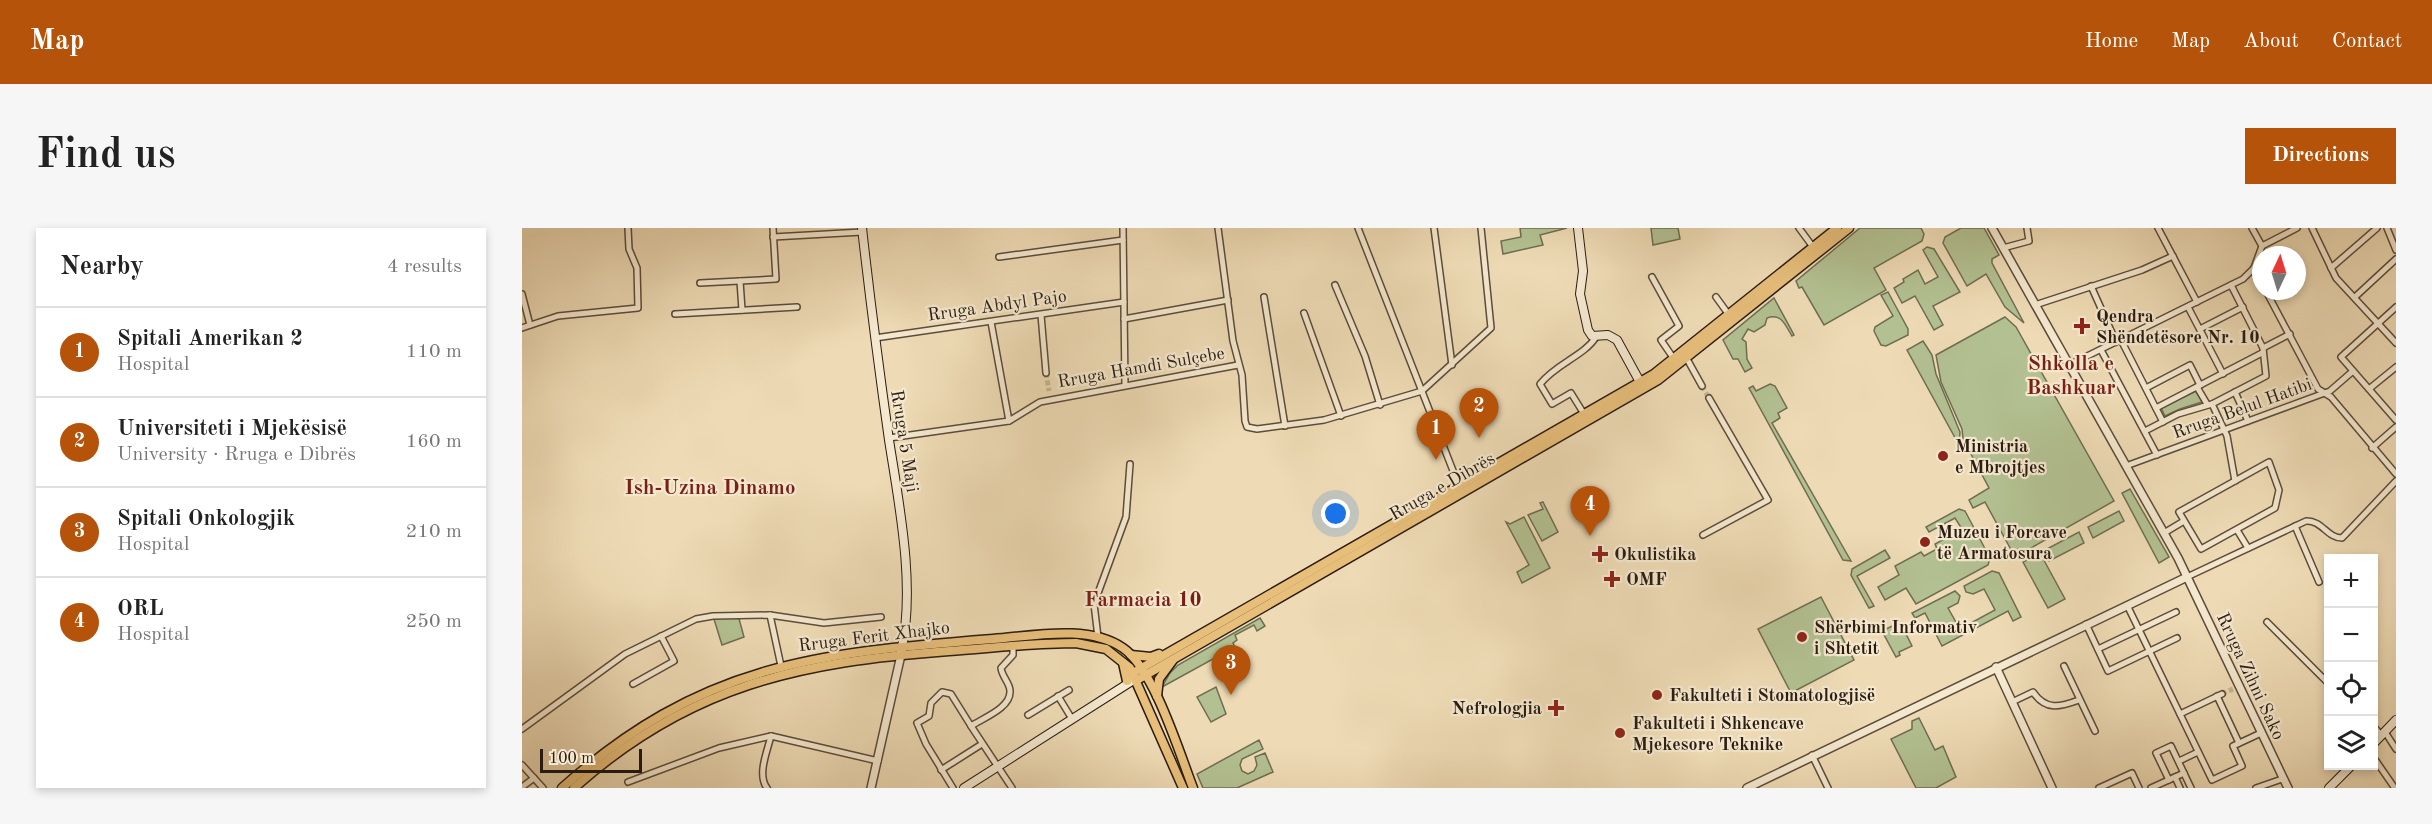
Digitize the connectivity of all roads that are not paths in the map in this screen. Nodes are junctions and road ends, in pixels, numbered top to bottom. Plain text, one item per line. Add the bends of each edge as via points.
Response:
1 (628, 228) edge
2 (773, 228) edge
3 (1123, 228) edge
4 (1218, 228) edge
5 (1358, 228) edge
6 (1434, 228) edge
7 (1481, 228) edge
8 (1578, 228) edge
9 (1837, 228) edge
10 (1849, 228) edge
11 (1992, 228) edge
12 (2027, 228) edge
13 (2158, 228) edge
14 (2252, 228) edge
15 (2297, 228) edge
16 (2312, 228) edge
17 (2377, 228) edge
18 (2387, 228) edge
19 (1800, 229) edge
20 (862, 230) edge
21 (773, 237) junction
22 (1123, 240) junction
23 (2262, 246) joint
24 (1813, 247) junction
25 (2003, 248) junction
26 (2396, 250) edge
27 (2173, 256) junction
28 (999, 257) dead end
29 (2396, 259) edge
30 (2331, 268) junction
31 (2252, 270) edge
32 (1652, 277) dead end
33 (740, 281) junction
34 (700, 283) dead end
35 (1335, 285) dead end
36 (2232, 285) junction
37 (2091, 286) junction
38 (522, 294) edge
39 (1264, 297) dead end
40 (1716, 297) dead end
41 (2355, 297) junction
42 (1228, 300) junction
43 (2271, 300) edge
44 (1124, 302) junction
45 (2197, 302) junction
46 (2035, 305) junction
47 (2188, 306) junction
48 (797, 307) dead end
49 (2396, 307) edge
50 (2243, 308) junction
51 (742, 310) junction
52 (675, 314) dead end
53 (1304, 314) dead end
54 (1041, 315) junction
55 (1729, 315) junction
56 (1124, 319) junction
57 (991, 322) junction
58 (2379, 323) junction
59 (530, 325) junction
60 (522, 328) edge
61 (2200, 329) junction
62 (2290, 334) junction
63 (1596, 337) junction
64 (874, 338) junction
65 (2119, 341) junction
66 (2396, 342) edge
67 (2100, 350) junction
68 (2263, 351) junction
69 (1674, 359) junction
70 (1687, 359) junction
71 (1238, 365) junction
72 (1452, 365) junction
73 (2069, 365) junction
74 (2396, 367) edge
75 (2353, 371) junction
76 (1046, 373) tunnel mouth
77 (2223, 374) junction
78 (1640, 382) junction
79 (1125, 385) junction
80 (1702, 386) tunnel mouth
81 (2199, 386) junction
82 (2146, 388) junction
83 (2369, 389) junction
84 (1049, 391) tunnel mouth
85 (1422, 392) junction
86 (2235, 392) junction
87 (2324, 393) junction
88 (1709, 398) tunnel mouth
89 (1050, 399) junction
90 (2209, 404) junction
91 (1380, 405) junction
92 (2156, 408) junction
93 (1584, 414) junction
94 (1341, 416) junction
95 (2396, 420) edge
96 (1009, 421) junction
97 (2248, 421) junction
98 (2163, 422) junction
99 (1285, 426) junction
100 (2396, 427) edge
101 (2224, 429) junction
102 (2145, 431) junction
103 (889, 438) junction
104 (2372, 448) junction
105 (2157, 455) junction
106 (1130, 464) dead end
107 (2126, 466) junction
108 (2396, 474) edge
109 (2235, 481) junction
110 (2396, 481) edge
111 (1459, 486) junction
112 (2184, 521) junction
113 (2295, 526) junction
114 (2237, 530) junction
115 (2164, 533) junction
116 (1703, 535) dead end
117 (2248, 548) junction
118 (2187, 577) junction
119 (2319, 582) dead end
120 (2127, 605) junction
121 (2176, 612) dead end
122 (770, 615) junction
123 (881, 617) dead end
124 (2267, 622) dead end
125 (2086, 624) junction
126 (2139, 630) junction
127 (661, 636) junction
128 (1098, 637) junction
129 (2177, 638) dead end
130 (1014, 646) junction
131 (2098, 649) junction
132 (902, 651) junction
133 (2149, 651) junction
134 (1172, 653) junction
135 (1131, 655) junction
136 (1120, 658) junction
137 (780, 666) junction
138 (2064, 666) dead end
139 (1996, 667) junction
140 (1144, 671) junction
141 (1135, 676) junction
142 (2324, 679) edge
143 (1125, 683) junction
144 (633, 684) dead end
145 (1069, 690) dead end
146 (1058, 696) junction
147 (2079, 700) junction
148 (2012, 702) junction
149 (1159, 705) junction
150 (2180, 714) junction
151 (1028, 715) dead end
152 (1072, 718) junction
153 (2396, 720) edge
154 (971, 726) junction
155 (522, 729) edge
156 (2378, 730) edge
157 (2095, 731) dead end
158 (2261, 733) junction
159 (2383, 734) junction
160 (771, 736) junction
161 (2378, 738) edge
162 (2239, 743) junction
163 (982, 744) junction
164 (2396, 749) edge
165 (2199, 752) junction
166 (1812, 755) junction
167 (878, 761) junction
168 (2179, 761) junction
169 (522, 765) edge
170 (2378, 765) edge
171 (997, 766) junction
172 (941, 770) junction
173 (2346, 770) edge
174 (2184, 773) junction
175 (534, 778) junction
176 (2172, 778) junction
177 (2283, 779) junction
178 (628, 782) dead end
179 (2394, 787) edge
180 (522, 788) edge
181 (543, 788) edge
182 (562, 788) edge
183 (574, 788) edge
184 (767, 788) edge
185 (871, 788) edge
186 (953, 788) edge
187 (964, 788) edge
188 (1012, 788) edge
189 (1183, 788) edge
190 (1193, 788) edge
191 (1747, 788) edge
192 (1828, 788) edge
193 (2052, 788) edge
194 (2099, 788) edge
195 (2139, 788) edge
196 (2151, 788) edge
197 (2180, 788) edge
198 (2191, 788) edge
199 (2256, 788) edge
200 (2288, 788) edge
201 (2329, 788) edge

1 - 59 street via 629,249 637,268 638,308 574,314
2 - 21 street
3 - 22 street
4 - 42 street
5 - 85 street
6 - 72 street
7 - 72 street via 1491,328
8 - 63 main road via 1583,271 1581,300 1588,330
9 - 24 main road, Rruga e Dibrës
10 - 70 main road, Rruga e Dibrës
11 - 25 street, Rruga Zihni Sako
12 - 25 street via 2030,241
13 - 27 street
14 - 23 street
15 - 23 street
16 - 30 street
17 - 30 street
18 - 26 street
19 - 24 street
20 - 21 street, Rruga 5 Maji
20 - 64 main road, Rruga 5 Maji
21 - 33 street via 776,279
22 - 28 street
22 - 44 street
24 - 55 main road, Rruga e Dibrës
25 - 46 street, Rruga Zihni Sako
27 - 37 street
27 - 45 street
29 - 41 street
30 - 41 street
31 - 36 street
32 - 69 street via 1679,326 1661,340
33 - 34 street
33 - 51 street
35 - 91 street via 1365,356
36 - 45 street
36 - 50 street
37 - 46 street
37 - 65 street
38 - 59 street
39 - 99 street
40 - 55 street
41 - 58 street
42 - 56 street
42 - 71 street
43 - 62 street, Rruga Belul Hatibi
44 - 54 street, Rruga Abdyl Pajo
44 - 56 street
45 - 47 street
46 - 73 street, Rruga Zihni Sako
47 - 61 street
47 - 65 street
48 - 51 street
49 - 58 street
50 - 61 street
50 - 68 street
51 - 52 street
53 - 94 street
54 - 57 street, Rruga Abdyl Pajo
54 - 76 street, Rruga Hamdi Sulçebe
55 - 69 main road, Rruga e Dibrës
56 - 79 street
57 - 64 street, Rruga Abdyl Pajo
57 - 96 street
58 - 66 street
58 - 75 street via 2341,357
59 - 60 street
61 - 77 street
62 - 68 street
62 - 87 street, Rruga Belul Hatibi via 2318,389
63 - 78 main road via 1608,335 1617,340
63 - 93 street via 1587,349 1557,366 1540,384 1552,404 1571,393
64 - 103 main road, Rruga 5 Maji
65 - 67 street
65 - 82 street
67 - 73 street
67 - 102 street
68 - 77 street
68 - 86 street via 2266,376
69 - 78 main road, Rruga e Dibrës
70 - 80 street
70 - 134 main road, Rruga e Dibrës via 1643,389
71 - 79 street, Rruga Hamdi Sulçebe
71 - 99 street via 1247,427
72 - 85 street
73 - 107 street, Rruga Zihni Sako
74 - 83 street
75 - 83 street
75 - 87 street
77 - 81 street
78 - 93 main road, Rruga e Dibrës
79 - 89 street, Rruga Hamdi Sulçebe
81 - 82 street via 2190,365
81 - 90 street
81 - 92 street
82 - 92 street
83 - 95 street
84 - 89 street, Rruga Hamdi Sulçebe
85 - 91 street
85 - 111 street
86 - 90 street
86 - 97 street
87 - 97 street, Rruga Belul Hatibi
87 - 104 street
88 - 116 street via 1768,500
89 - 96 street, Rruga Hamdi Sulçebe
90 - 98 street
90 - 101 street
91 - 94 street
92 - 98 street
93 - 111 main road, Rruga e Dibrës
94 - 99 street
96 - 103 street, Rruga Hamdi Sulçebe
97 - 101 street, Rruga Belul Hatibi
98 - 102 street
100 - 104 street
101 - 105 street, Rruga Belul Hatibi
101 - 109 street
102 - 105 street
103 - 132 main road, Rruga 5 Maji via 904,536 906,621
104 - 108 street
105 - 107 street, Rruga Belul Hatibi
106 - 128 street via 1126,517 1094,604
107 - 115 street, Rruga Zihni Sako
109 - 112 street via 2179,512
109 - 114 street via 2269,462 2279,490 2275,508
110 - 113 street via 2345,536 2338,538 2314,521
111 - 134 main road, Rruga e Dibrës
112 - 114 street via 2201,549
112 - 115 street
113 - 117 street
113 - 119 street
114 - 117 street
115 - 118 street, Rruga Zihni Sako
117 - 118 street
118 - 120 street
118 - 158 street, Rruga Zihni Sako
120 - 125 street
120 - 126 street
121 - 126 street
122 - 123 street via 824,623
122 - 127 street via 707,617
122 - 137 street
124 - 142 street
125 - 131 street
125 - 139 street
126 - 131 street
126 - 133 street
127 - 144 street via 674,661
127 - 155 street via 594,674
128 - 132 main road, Rruga Ferit Xhajko via 1041,636
128 - 135 main road, Rruga Ferit Xhajko
129 - 133 street
130 - 132 main road, Rruga Ferit Xhajko
130 - 136 main road, Rruga Ferit Xhajko via 1085,644 1106,649
130 - 154 street via 1013,655 1001,668 1010,688 1009,699
131 - 133 street via 2108,671
132 - 137 main road, Rruga Ferit Xhajko via 838,654
132 - 167 street
132 - 183 main road, Rruga Ferit Xhajko via 807,668 715,696 643,734
133 - 150 street
134 - 135 main road
134 - 140 main road, Rruga e Dibrës
134 - 149 main road via 1157,684
135 - 140 main road, Rruga Ferit Xhajko
136 - 141 main road, Rruga Ferit Xhajko
136 - 143 main road via 1126,669
137 - 182 main road, Rruga Ferit Xhajko via 724,684 656,716 605,751
138 - 147 street
139 - 148 street
139 - 166 street
140 - 141 main road, Rruga e Dibrës
140 - 149 main road, Rruga Ferit Xhajko
141 - 143 main road, Rruga e Dibrës
141 - 189 main road, Rruga Ferit Xhajko
143 - 152 main road, Rruga e Dibrës
145 - 146 street
146 - 151 street
146 - 152 street
147 - 148 street via 2050,707 2032,692
147 - 157 street
148 - 193 street
149 - 190 main road, Rruga Ferit Xhajko
150 - 162 street via 2219,695
150 - 165 street
152 - 171 main road, Rruga e Dibrës
153 - 159 main road
154 - 163 street
154 - 172 street via 951,694 942,692 931,703 928,716 917,723
156 - 159 street
158 - 162 street
158 - 177 street, Rruga Zihni Sako
159 - 161 main road
159 - 164 street
160 - 167 street
160 - 178 street via 719,748
160 - 184 street via 762,775
162 - 165 street via 2233,746 2242,766 2212,780
163 - 171 street
163 - 172 street
165 - 168 street
166 - 191 street
166 - 192 street
167 - 185 street
168 - 174 street
168 - 176 street via 2171,746 2156,753
169 - 175 street
170 - 179 street
171 - 187 main road, Rruga e Dibrës
171 - 188 street
172 - 186 street
173 - 201 main road
174 - 176 street
174 - 198 street
175 - 180 street
175 - 181 street
176 - 196 street
176 - 197 street
177 - 199 street
177 - 200 street, Rruga Zihni Sako
194 - 195 street via 2132,773

